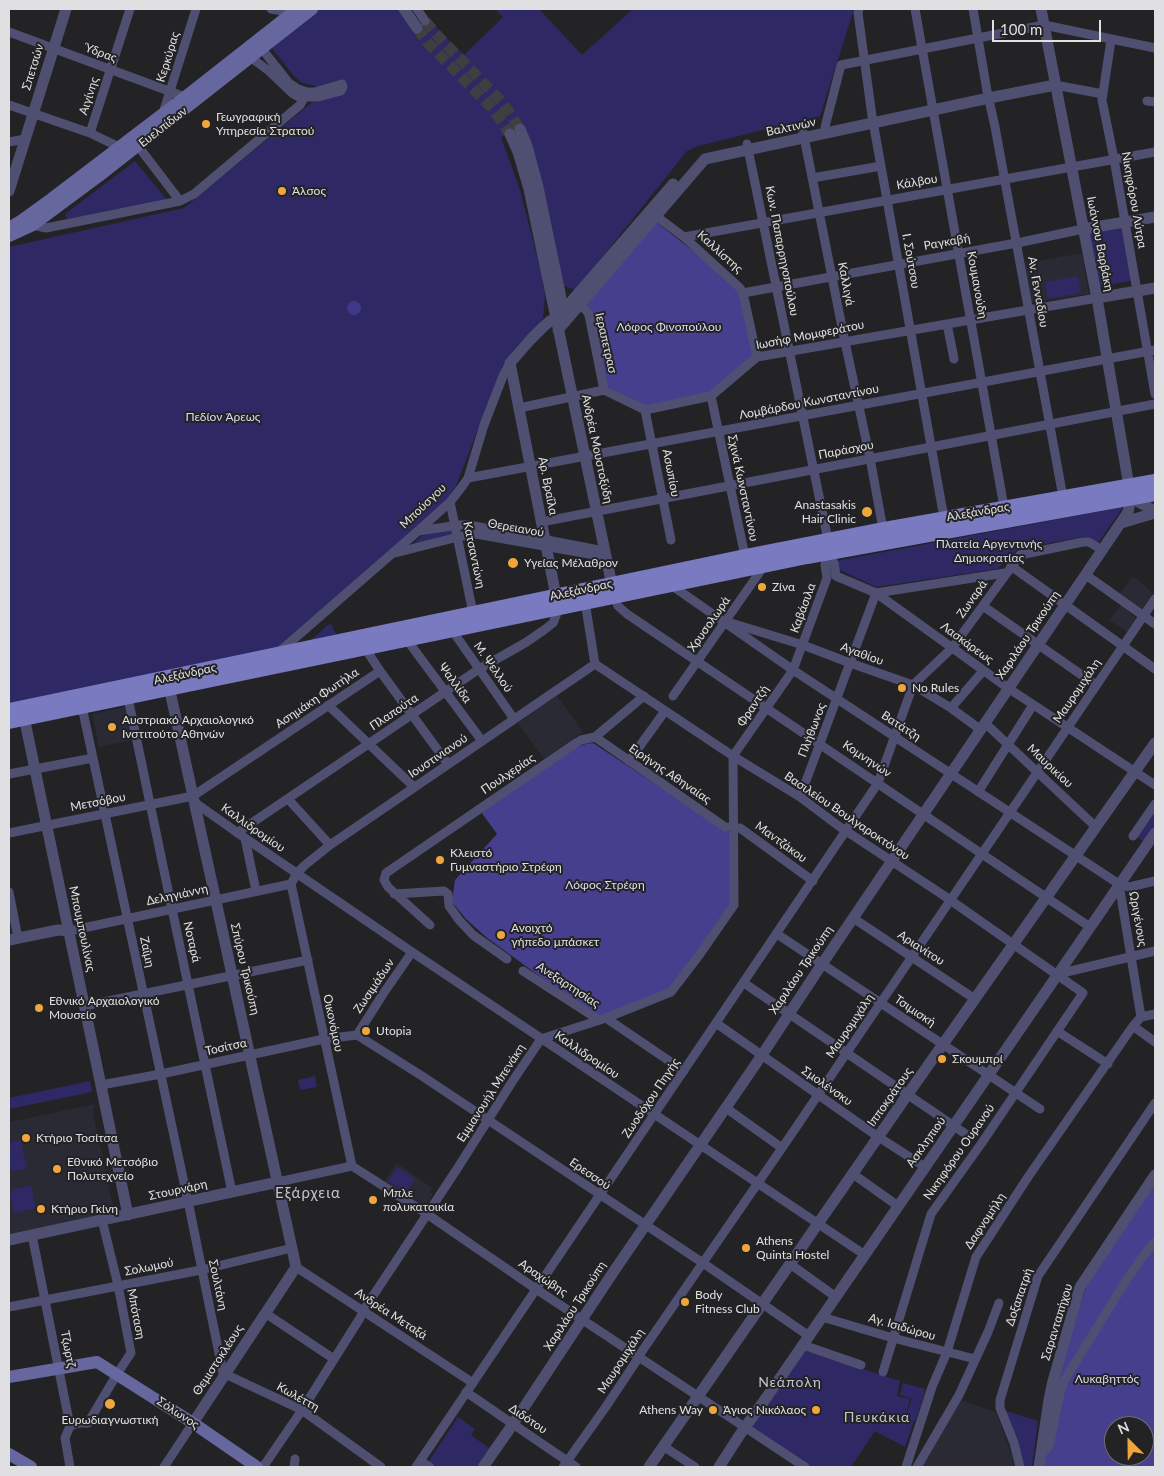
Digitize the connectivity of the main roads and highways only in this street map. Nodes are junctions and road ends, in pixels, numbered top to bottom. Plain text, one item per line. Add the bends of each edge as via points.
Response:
1 (301, 11) edge
2 (259, 45) junction
3 (54, 203) junction
4 (9, 228) edge
5 (9, 236) edge
6 (1155, 480) edge
7 (1130, 492) junction
8 (1155, 494) edge
9 (828, 546) junction
10 (613, 590) junction
11 (568, 603) junction
12 (168, 683) junction
13 (18, 712) edge
14 (9, 722) edge
15 (9, 1377) edge
16 (9, 1454) edge
17 (31, 1467) edge
18 (258, 1467) edge

1 - 2 main road, Ευελπίδων
2 - 3 main road, Ευελπίδων via 163,113
2 - 3 main road, Ευελπίδων via 250,57 138,146
3 - 4 main road, Ευελπίδων
3 - 5 main road, Ευελπίδων via 33,225
6 - 7 main road, Αλεξάνδρας
7 - 8 main road, Αλεξάνδρας
7 - 9 main road, Αλεξάνδρας
7 - 9 main road, Αλεξάνδρας via 1063,497 1004,507 883,529
9 - 10 main road, Αλεξάνδρας via 745,556
9 - 10 main road, Αλεξάνδρας via 764,566 635,592
10 - 11 main road, Αλεξάνδρας
10 - 11 main road, Αλεξάνδρας
11 - 12 main road, Αλεξάνδρας via 407,640
11 - 12 main road, Αλεξάνδρας via 473,613 276,654
12 - 13 main road, Αλεξάνδρας
12 - 13 main road, Αλεξάνδρας via 128,698 82,707
13 - 14 main road, Αλεξάνδρας
15 - 18 main road, Σόλωνος via 97,1362
16 - 17 main road

